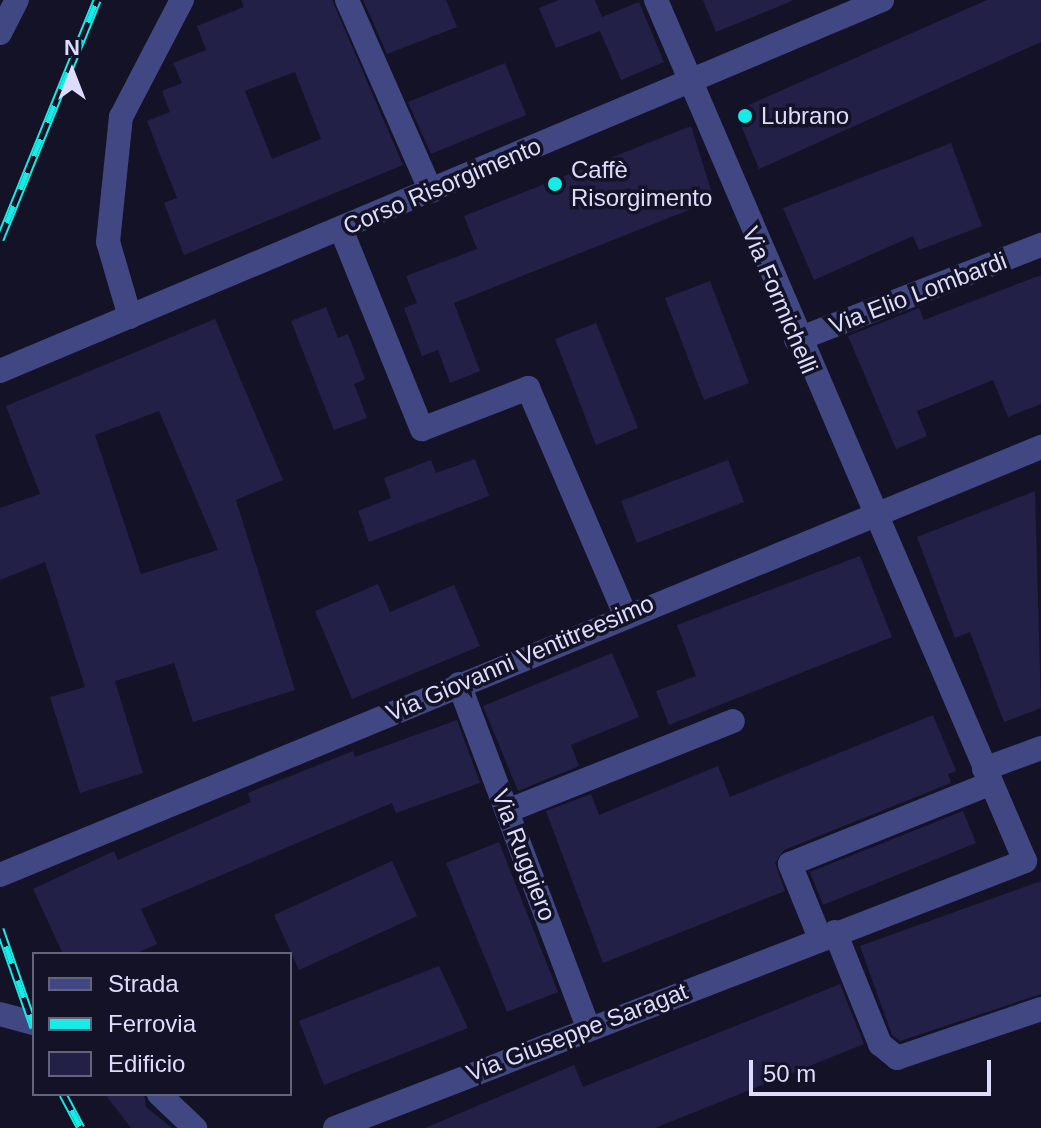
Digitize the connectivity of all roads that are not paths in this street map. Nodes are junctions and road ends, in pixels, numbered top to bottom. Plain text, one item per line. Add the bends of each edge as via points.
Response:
1 (17, 0) edge
2 (182, 0) edge
3 (347, 0) edge
4 (656, 0) edge
5 (882, 0) edge
6 (0, 33) edge
7 (690, 83) junction
8 (431, 191) junction
9 (341, 229) junction
10 (1041, 245) edge
11 (130, 317) junction
12 (796, 340) junction
13 (0, 371) edge
14 (1041, 447) edge
15 (874, 516) junction
16 (625, 614) junction
17 (459, 684) junction
18 (733, 721) dead end
19 (1041, 748) edge
20 (987, 776) junction
21 (507, 811) junction
22 (1033, 866) edge
23 (0, 875) edge
24 (828, 935) junction
25 (1041, 1009) edge
26 (0, 1014) edge
27 (32, 1022) edge
28 (588, 1027) junction
29 (161, 1096) edge
30 (195, 1128) edge
31 (335, 1128) edge

1 - 6 street
2 - 11 street via 121,117 108,242
3 - 8 street
4 - 7 street, Via Formichelli
5 - 7 street, Corso Risorgimento
7 - 8 street, Corso Risorgimento
7 - 12 street, Via Formichelli
8 - 9 street, Corso Risorgimento
9 - 11 street, Corso Risorgimento
9 - 16 street via 422,429 528,388
10 - 12 street, Via Elio Lombardi
11 - 13 street, Corso Risorgimento
12 - 15 street, Via Formichelli
14 - 15 street, Via Giovanni Ventitreesimo
15 - 16 street, Via Giovanni Ventitreesimo
15 - 20 street, Via Giuseppe Saragat
16 - 17 street, Via Giovanni Ventitreesimo
17 - 21 street, Via Ruggiero
17 - 23 street, Via Giovanni Ventitreesimo
18 - 21 street
19 - 20 street
20 - 22 street, Via Giuseppe Saragat
20 - 24 street via 790,864
21 - 28 street, Via Ruggiero
22 - 24 street, Via Giuseppe Saragat
24 - 25 street via 880,1044 897,1058
24 - 28 street, Via Giuseppe Saragat
26 - 27 street
28 - 31 street, Via Giuseppe Saragat
29 - 30 street

